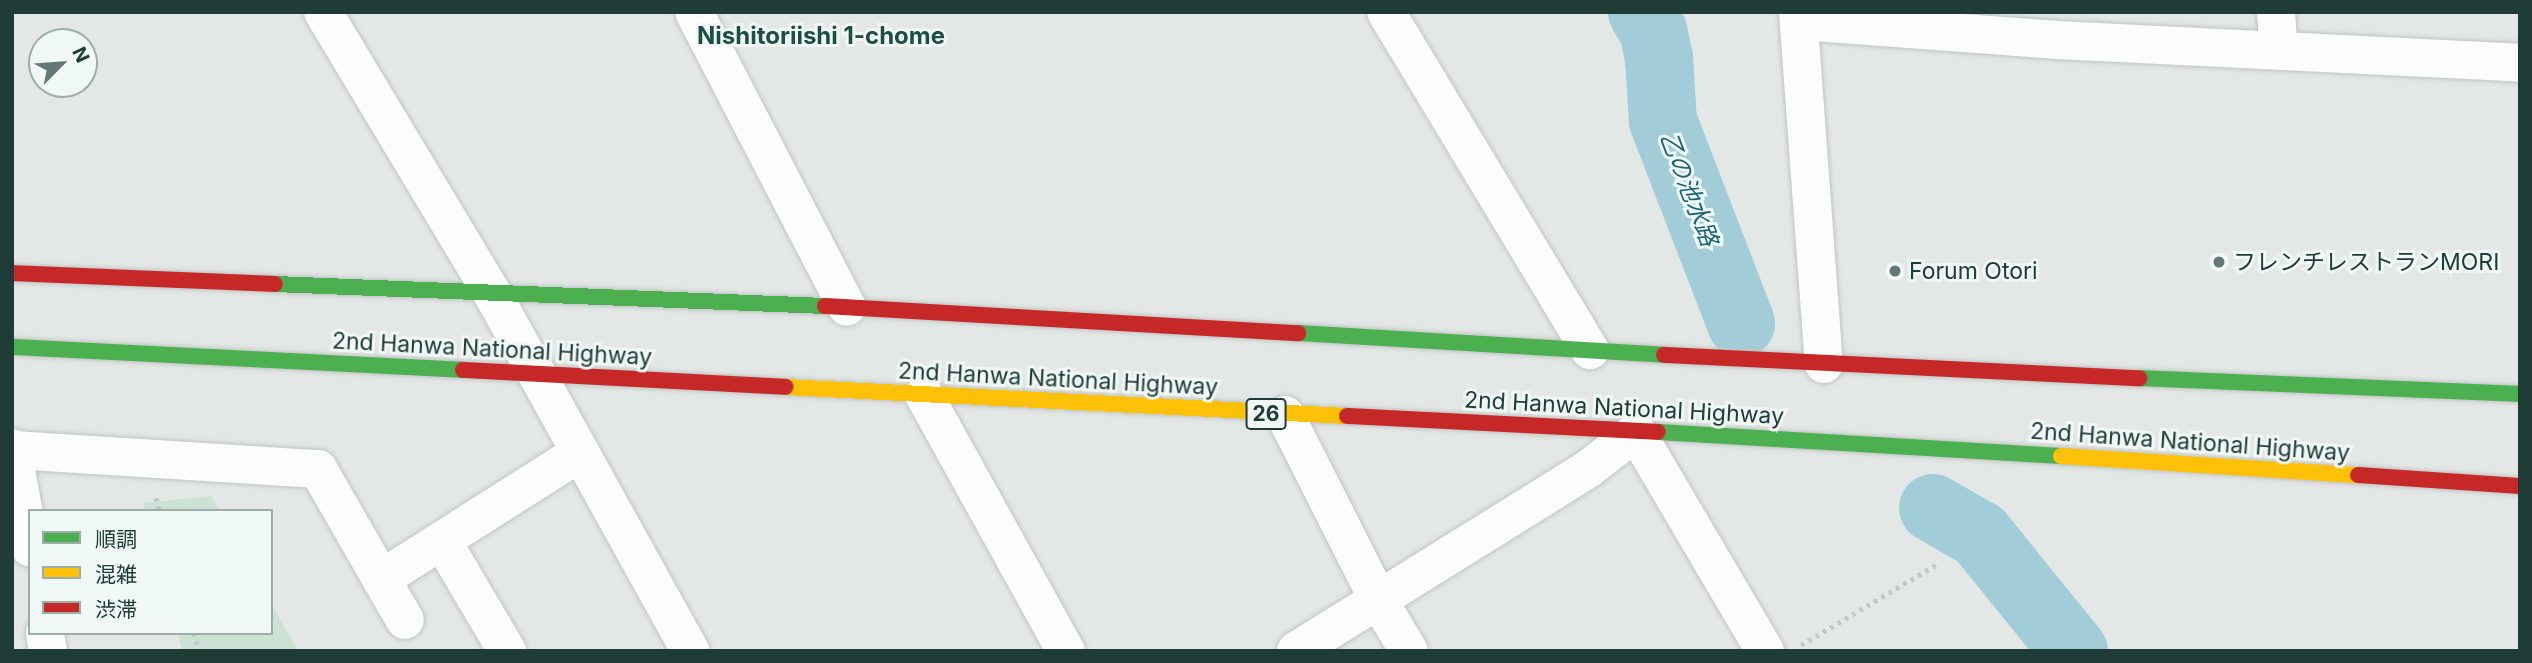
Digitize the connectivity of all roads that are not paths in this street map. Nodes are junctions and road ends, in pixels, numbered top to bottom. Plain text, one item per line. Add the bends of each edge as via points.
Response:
1 (323, 12) edge
2 (694, 12) edge
3 (1385, 12) edge
4 (2276, 12) edge
5 (1799, 16) edge
6 (2055, 26) edge
7 (2279, 51) junction
8 (2520, 63) edge
9 (12, 273) edge
10 (494, 295) junction
11 (847, 307) junction
12 (12, 347) edge
13 (1590, 350) junction
14 (1824, 363) junction
15 (533, 373) junction
16 (2520, 394) edge
17 (924, 395) junction
18 (1285, 415) junction
19 (1636, 432) junction
20 (13, 449) edge
21 (578, 454) junction
22 (2520, 486) edge
23 (28, 535) edge
24 (442, 541) junction
25 (381, 579) junction
26 (1380, 603) junction
27 (405, 620) dead end
28 (507, 651) edge
29 (690, 651) edge
30 (1066, 651) edge
31 (1296, 651) edge
32 (1409, 651) edge
33 (1765, 651) edge

1 - 10 street
2 - 11 street
3 - 13 street
4 - 7 street
5 - 6 street
5 - 14 street
6 - 7 street
7 - 8 street
9 - 10 highway
10 - 11 highway
10 - 15 street
11 - 13 highway
12 - 15 highway, 2nd Hanwa National Highway / 26
13 - 14 highway
14 - 16 highway
15 - 17 highway, 2nd Hanwa National Highway / 26
15 - 21 street
17 - 18 highway, 2nd Hanwa National Highway / 26
17 - 30 street
18 - 19 highway, 2nd Hanwa National Highway / 26
18 - 26 street
19 - 22 highway, 2nd Hanwa National Highway / 26
19 - 26 street via 1588,469
19 - 33 street
20 - 23 street
20 - 25 street via 318,470
21 - 24 street
21 - 29 street
24 - 25 street
24 - 28 street
25 - 27 street
26 - 31 street
26 - 32 street

